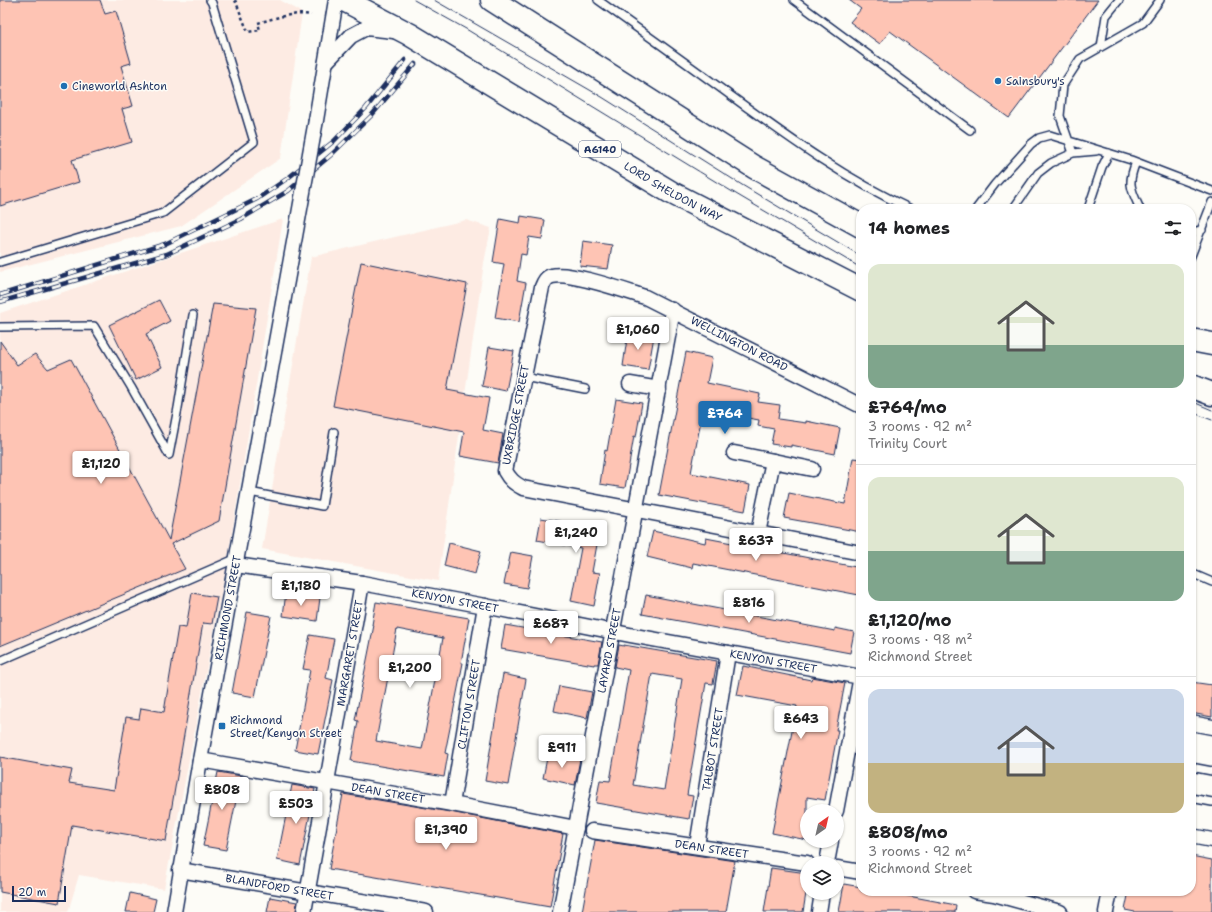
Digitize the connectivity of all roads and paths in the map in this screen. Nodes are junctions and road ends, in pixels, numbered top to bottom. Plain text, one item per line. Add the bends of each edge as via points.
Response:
1 (210, 0) edge
2 (235, 0) edge
3 (336, 0) edge
4 (344, 0) edge
5 (492, 0) edge
6 (598, 0) edge
7 (794, 0) edge
8 (1119, 0) edge
9 (1160, 0) edge
10 (311, 15) dead end
11 (409, 34) junction
12 (1101, 47) junction
13 (326, 62) junction
14 (970, 130) dead end
15 (1069, 140) junction
16 (1100, 150) junction
17 (1073, 152) junction
18 (1109, 153) junction
19 (1136, 162) junction
20 (1212, 191) edge
21 (1212, 202) edge
22 (900, 204) edge
23 (980, 204) edge
24 (1016, 204) edge
25 (1090, 204) edge
26 (1138, 204) edge
27 (856, 223) edge
28 (1202, 230) junction
29 (1196, 231) edge
30 (1196, 244) edge
31 (0, 262) edge
32 (615, 287) joint
33 (856, 287) edge
34 (673, 310) junction
35 (193, 315) dead end
36 (0, 327) edge
37 (1196, 341) edge
38 (1212, 344) edge
39 (524, 377) junction
40 (1196, 377) edge
41 (1212, 380) edge
42 (630, 384) dead end
43 (1196, 388) edge
44 (584, 389) dead end
45 (659, 389) junction
46 (1212, 394) edge
47 (856, 403) edge
48 (334, 432) dead end
49 (734, 453) dead end
50 (774, 461) junction
51 (812, 469) dead end
52 (249, 492) junction
53 (636, 510) junction
54 (758, 533) junction
55 (856, 552) edge
56 (236, 561) junction
57 (1196, 575) edge
58 (1212, 582) edge
59 (362, 583) junction
60 (485, 606) junction
61 (613, 631) junction
62 (728, 653) junction
63 (0, 661) edge
64 (856, 676) edge
65 (856, 704) edge
66 (1196, 724) edge
67 (1212, 727) edge
68 (200, 760) junction
69 (1196, 768) edge
70 (1212, 771) edge
71 (326, 783) junction
72 (1196, 799) edge
73 (1212, 802) edge
74 (452, 804) junction
75 (837, 804) edge
76 (576, 828) junction
77 (592, 831) dead end
78 (1196, 837) edge
79 (1212, 840) edge
80 (697, 846) junction
81 (800, 862) edge
82 (844, 869) edge
83 (180, 870) junction
84 (856, 871) edge
85 (307, 892) junction
86 (1001, 896) edge
87 (1109, 896) edge
88 (821, 900) edge
89 (174, 912) edge
90 (304, 912) edge
91 (426, 912) edge
92 (560, 912) edge
93 (819, 912) edge
94 (1060, 912) edge
95 (1106, 912) edge

1 - 31 lane via 254,142 163,213
2 - 10 path via 248,32 260,30 258,23 302,13
3 - 13 street
4 - 11 highway, LORD SHELDON WAY / A6140
5 - 27 highway via 754,167
6 - 22 lane via 777,129 847,176
7 - 14 lane
8 - 12 lane via 1106,16
9 - 12 lane via 1143,23
11 - 13 street via 366,28 351,36
11 - 33 highway, LORD SHELDON WAY / A6140 via 672,193
12 - 15 lane via 1080,59 1063,85 1060,116
13 - 52 street, RICHMOND STREET, bridge
15 - 16 lane
15 - 17 lane
15 - 23 lane via 1050,135 1039,138 995,184
16 - 17 lane
16 - 18 lane
17 - 24 lane via 1050,163 1038,173
18 - 19 lane
18 - 25 lane
19 - 20 lane
19 - 26 lane via 1130,176 1131,189
21 - 28 lane
28 - 29 lane
28 - 30 lane
32 - 34 street, WELLINGTON ROAD
32 - 39 street, UXBRIDGE STREET via 562,275 550,276 544,280
34 - 45 street, LAYARD STREET
34 - 47 street, WELLINGTON ROAD
35 - 36 lane via 169,455 94,326
37 - 38 highway
39 - 44 lane
39 - 53 street, UXBRIDGE STREET via 505,471 514,484 523,488
40 - 41 highway
42 - 45 street
43 - 46 highway
45 - 53 street, LAYARD STREET
48 - 52 lane via 322,506
49 - 50 street
50 - 51 street
50 - 54 street
52 - 56 street, RICHMOND STREET
53 - 54 street, UXBRIDGE STREET
53 - 61 street, LAYARD STREET
54 - 55 street, UXBRIDGE STREET
56 - 59 street, KENYON STREET
56 - 63 lane
56 - 68 street, RICHMOND STREET
57 - 58 lane
59 - 60 street, KENYON STREET
59 - 71 street, MARGARET STREET
60 - 61 street, KENYON STREET
60 - 74 street, CLIFTON STREET
61 - 62 street, KENYON STREET
61 - 76 street, LAYARD STREET
62 - 64 street, KENYON STREET
62 - 80 street, TALBOT STREET
65 - 75 street
66 - 67 street
68 - 71 street, DEAN STREET
68 - 83 street, RICHMOND STREET
69 - 70 lane
71 - 74 street, DEAN STREET
71 - 85 street, MARGARET STREET
72 - 73 lane
74 - 76 street, DEAN STREET
76 - 92 street, LAYARD STREET
77 - 80 street, DEAN STREET
78 - 79 street
80 - 81 street, DEAN STREET
82 - 84 street
83 - 85 street, BLANDFORD STREET
83 - 89 street, RICHMOND STREET
85 - 90 street, MARGARET STREET
85 - 91 street, BLANDFORD STREET
86 - 94 street
87 - 95 street
88 - 93 street

